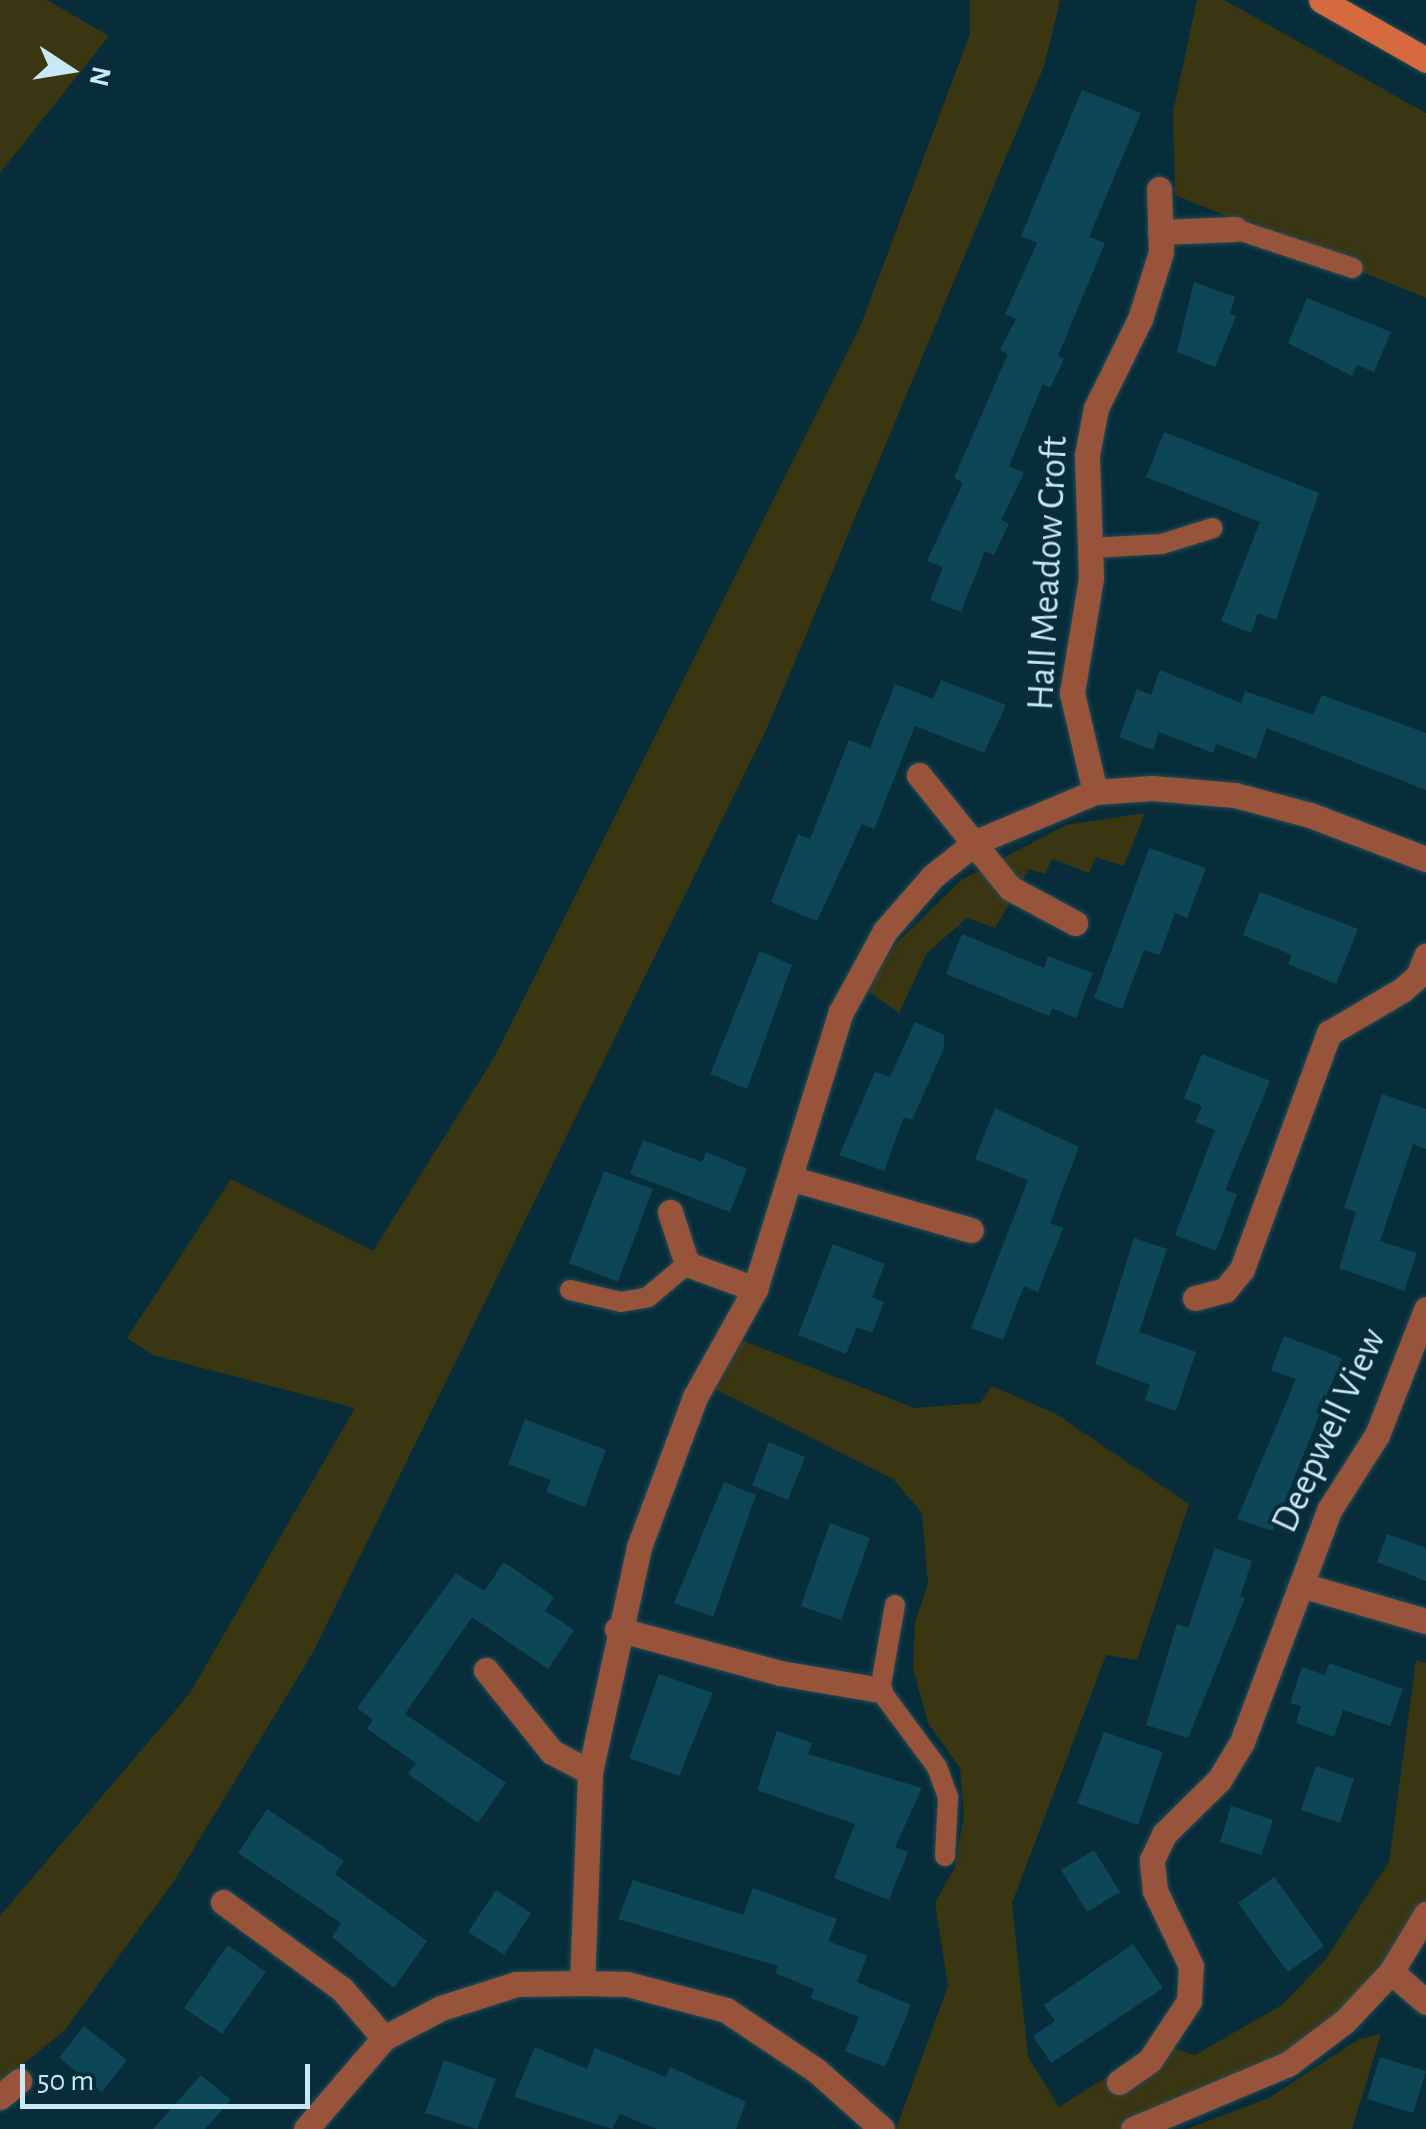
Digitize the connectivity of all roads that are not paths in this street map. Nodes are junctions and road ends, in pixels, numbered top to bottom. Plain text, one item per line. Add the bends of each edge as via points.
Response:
1 (1321, 0) edge
2 (1426, 60) edge
3 (1159, 189) dead end
4 (1234, 229) joint
5 (1160, 232) junction
6 (1353, 268) dead end
7 (1213, 528) dead end
8 (1091, 548) junction
9 (919, 775) dead end
10 (1094, 792) junction
11 (976, 842) junction
12 (1426, 859) edge
13 (1075, 923) dead end
14 (1426, 956) edge
15 (793, 1179) junction
16 (670, 1212) dead end
17 (971, 1230) dead end
18 (687, 1264) junction
19 (570, 1290) dead end
20 (755, 1290) junction
21 (1195, 1298) dead end
22 (1426, 1308) edge
23 (1301, 1585) junction
24 (895, 1605) dead end
25 (1426, 1621) edge
26 (617, 1630) junction
27 (486, 1670) dead end
28 (880, 1690) junction
29 (590, 1772) junction
30 (945, 1856) dead end
31 (224, 1902) dead end
32 (1426, 1914) edge
33 (1391, 1972) junction
34 (582, 1984) junction
35 (1426, 2002) edge
36 (384, 2038) junction
37 (1119, 2082) dead end
38 (306, 2129) edge
39 (882, 2129) edge
40 (1134, 2129) edge

1 - 2 main road
3 - 5 street, Hall Meadow Croft
4 - 5 street
4 - 6 lane
5 - 8 street, Hall Meadow Croft via 1140,320 1096,408 1086,455
7 - 8 lane via 1162,544
8 - 10 street, Hall Meadow Croft via 1072,693
9 - 11 street
10 - 11 street
10 - 12 street via 1152,788 1234,795 1310,814
11 - 13 street via 1010,888
11 - 15 street via 933,876 885,930 864,968 828,1048
14 - 21 street via 1402,990 1329,1033 1242,1269 1225,1290
15 - 17 street
15 - 20 street
16 - 18 street
18 - 19 lane via 648,1297 620,1302
18 - 20 street
20 - 26 street via 695,1397 662,1476
22 - 23 street, Deepwell View via 1376,1436 1329,1510
23 - 25 street, Deepwell View
23 - 37 street, Deepwell View via 1242,1742 1218,1780 1164,1834 1152,1860 1155,1891 1192,1966 1189,2001 1162,2046
24 - 28 lane
26 - 28 street via 780,1673
26 - 29 street
27 - 29 street via 552,1752
28 - 30 lane via 937,1767 948,1798
29 - 34 street
31 - 36 street via 342,1989
32 - 33 street
33 - 35 street
33 - 40 street via 1345,2021 1288,2064
34 - 36 street via 516,1984 442,2008
34 - 39 street via 627,1984 726,2010 817,2071
36 - 38 street

